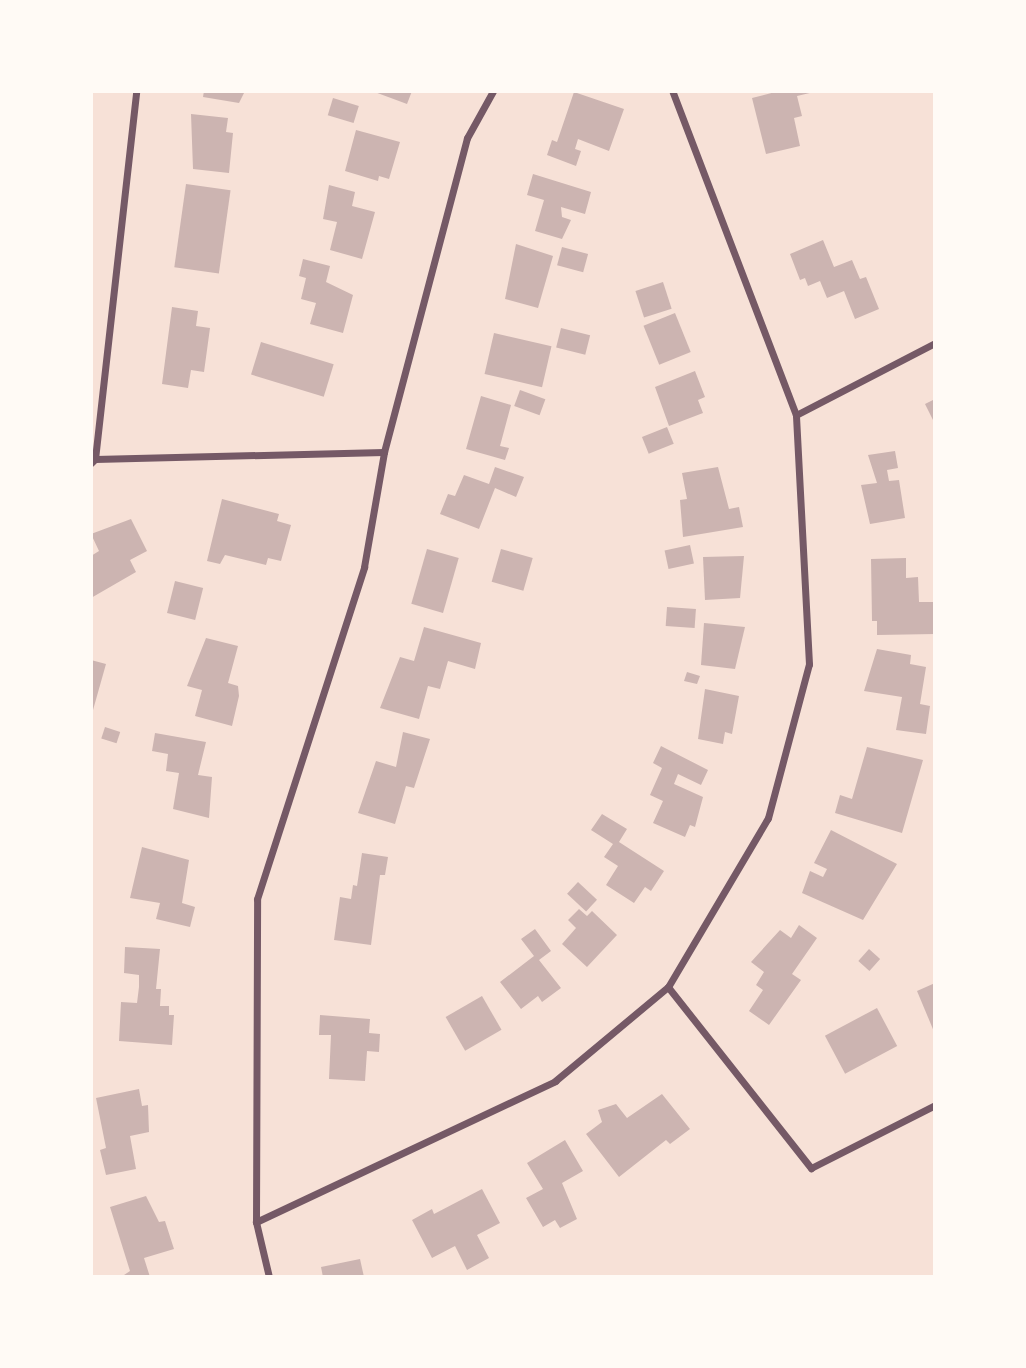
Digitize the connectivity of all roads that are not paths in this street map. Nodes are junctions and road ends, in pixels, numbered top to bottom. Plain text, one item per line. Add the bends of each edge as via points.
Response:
1 (136, 91) edge
2 (493, 91) edge
3 (672, 91) edge
4 (935, 342) edge
5 (796, 415) junction
6 (384, 452) junction
7 (93, 461) edge
8 (668, 988) junction
9 (935, 1105) edge
10 (256, 1222) junction
11 (269, 1277) edge

1 - 7 street
2 - 6 street via 467,138
3 - 5 street
4 - 5 street
5 - 8 street via 809,664 768,817
6 - 7 street
6 - 10 street via 364,567 257,899
8 - 9 street via 811,1168
8 - 10 street via 555,1081
10 - 11 street

